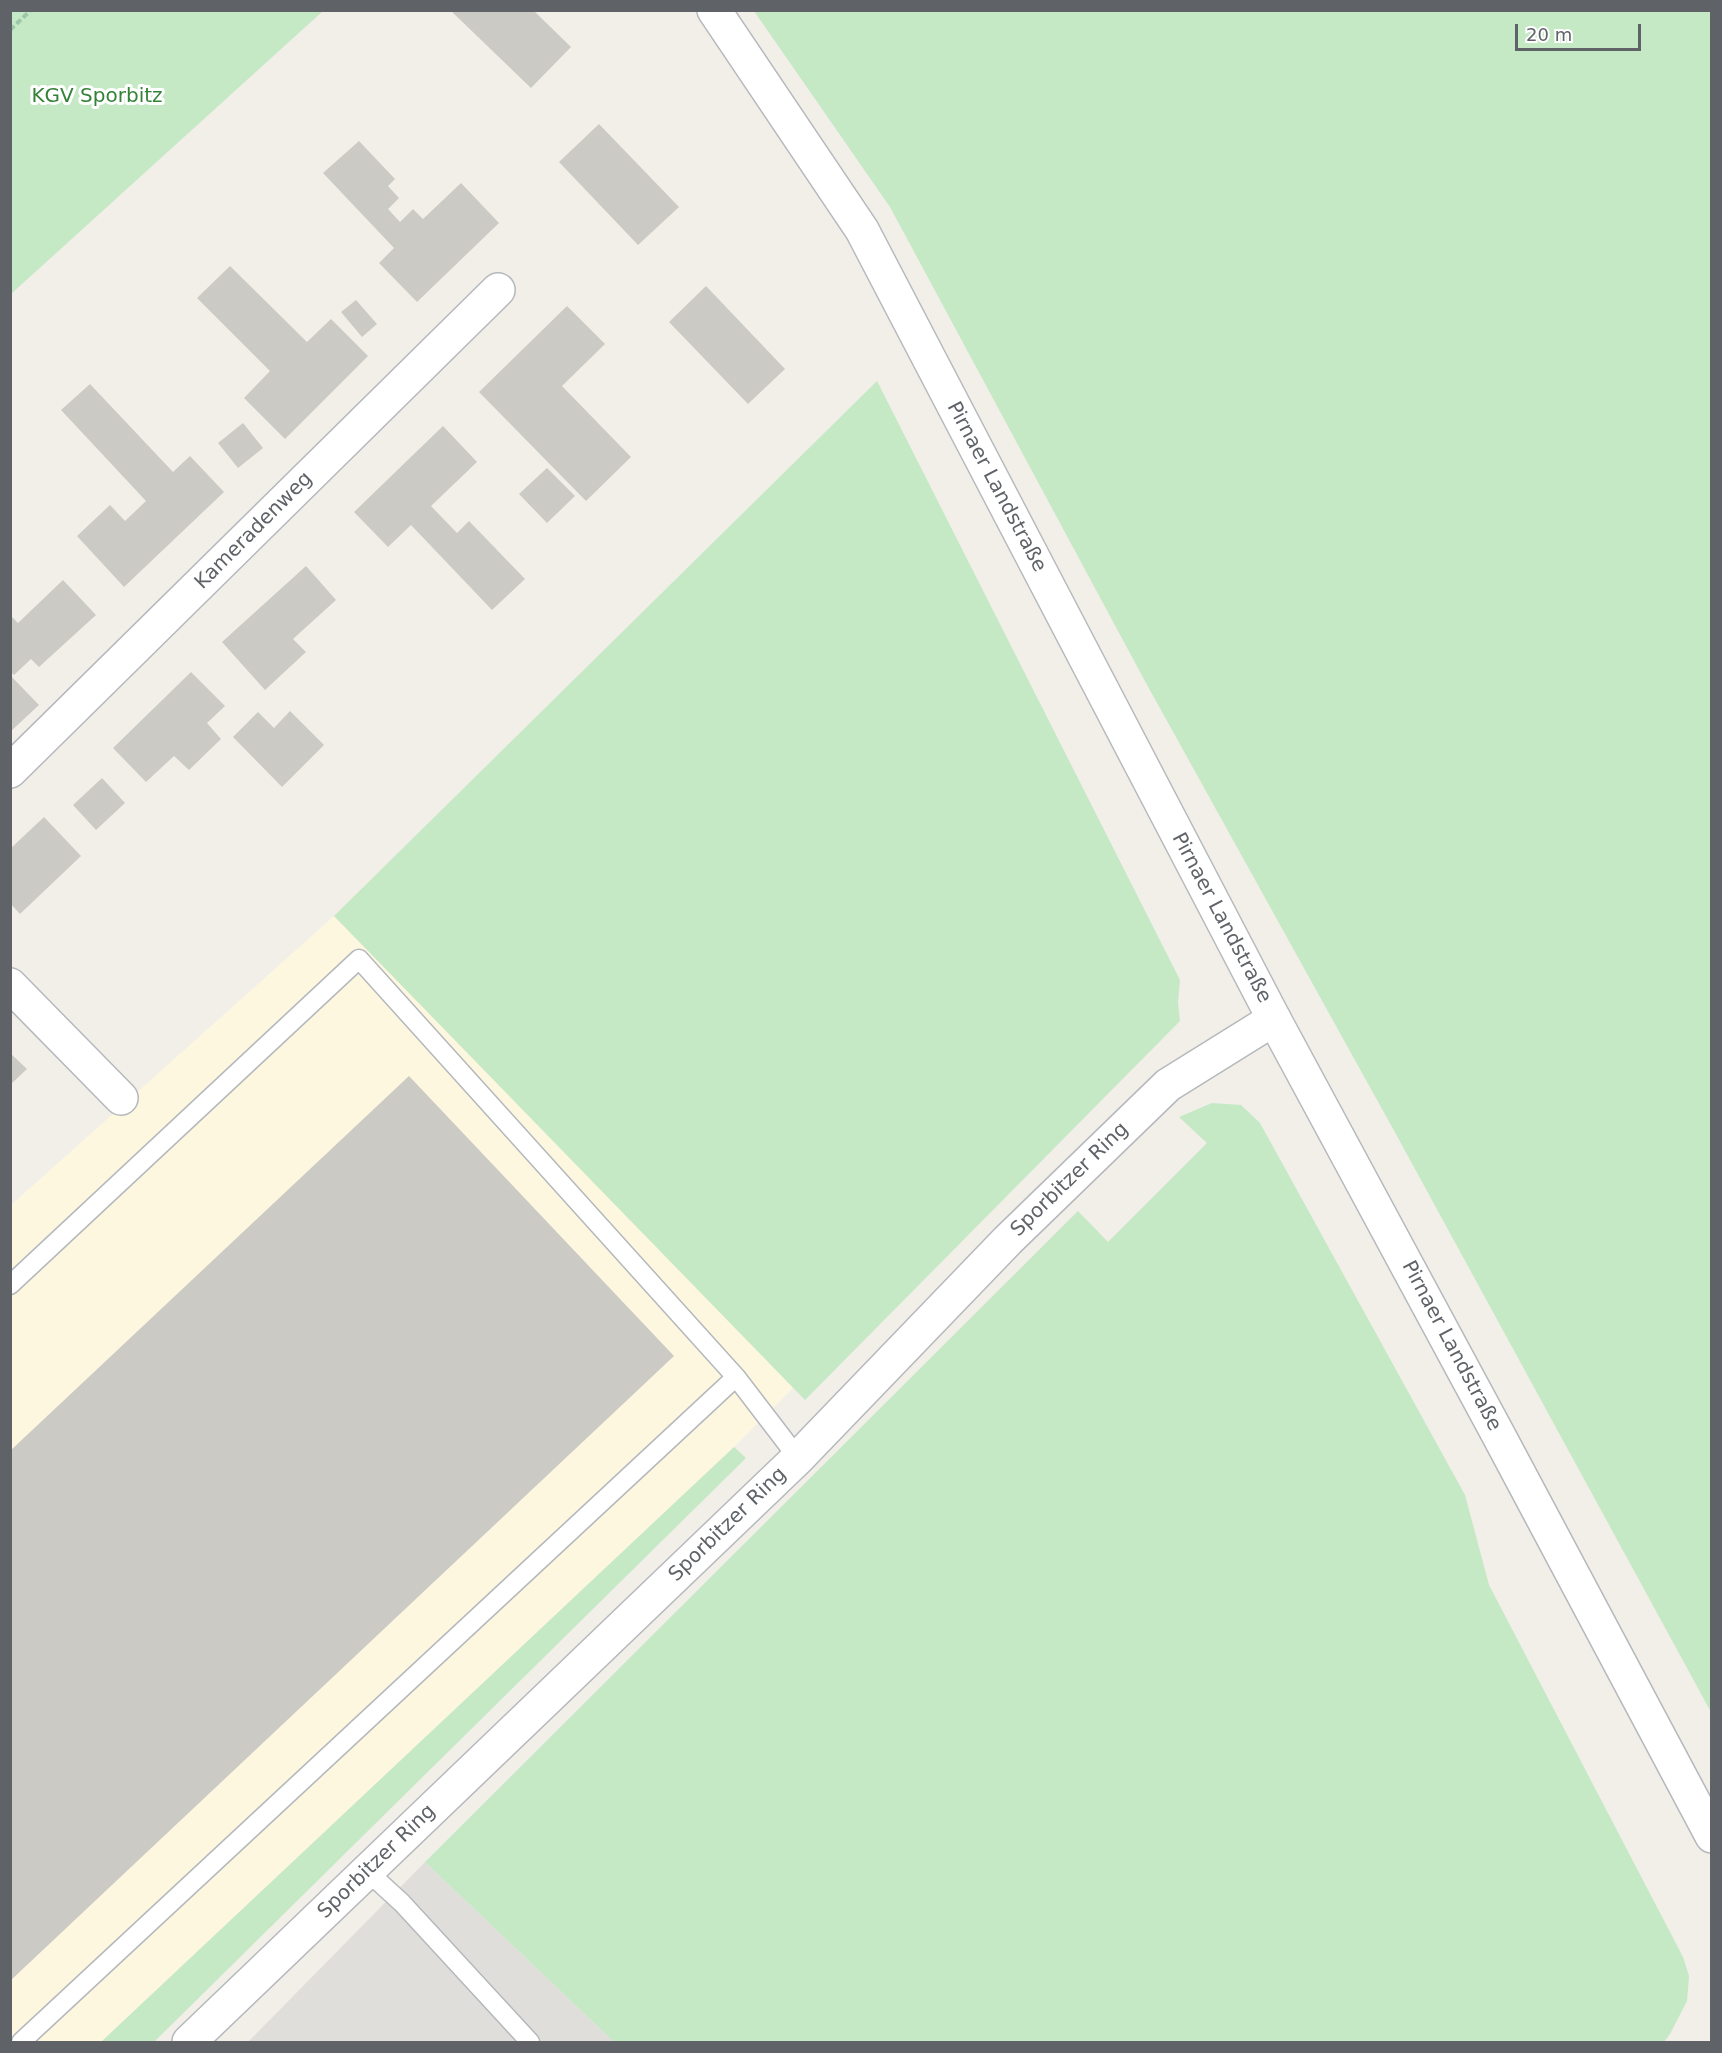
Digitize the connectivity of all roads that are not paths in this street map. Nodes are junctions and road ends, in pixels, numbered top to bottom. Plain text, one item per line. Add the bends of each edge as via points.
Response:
1 (714, 10) edge
2 (498, 290) dead end
3 (10, 771) edge
4 (10, 985) edge
5 (1274, 1019) junction
6 (121, 1098) dead end
7 (10, 1285) edge
8 (736, 1377) junction
9 (798, 1458) junction
10 (1712, 1836) edge
11 (367, 1871) junction
12 (21, 2043) edge
13 (189, 2043) edge
14 (530, 2043) edge

1 - 5 street, Pirnaer Landstraße via 862,230
2 - 3 street, Kameradenweg
4 - 6 street
5 - 9 street, Sporbitzer Ring via 1168,1085 1008,1240
5 - 10 street, Pirnaer Landstraße
7 - 8 lane via 359,959
8 - 9 lane
8 - 12 lane
9 - 11 street, Sporbitzer Ring
11 - 13 street, Sporbitzer Ring
11 - 14 lane via 402,1903

